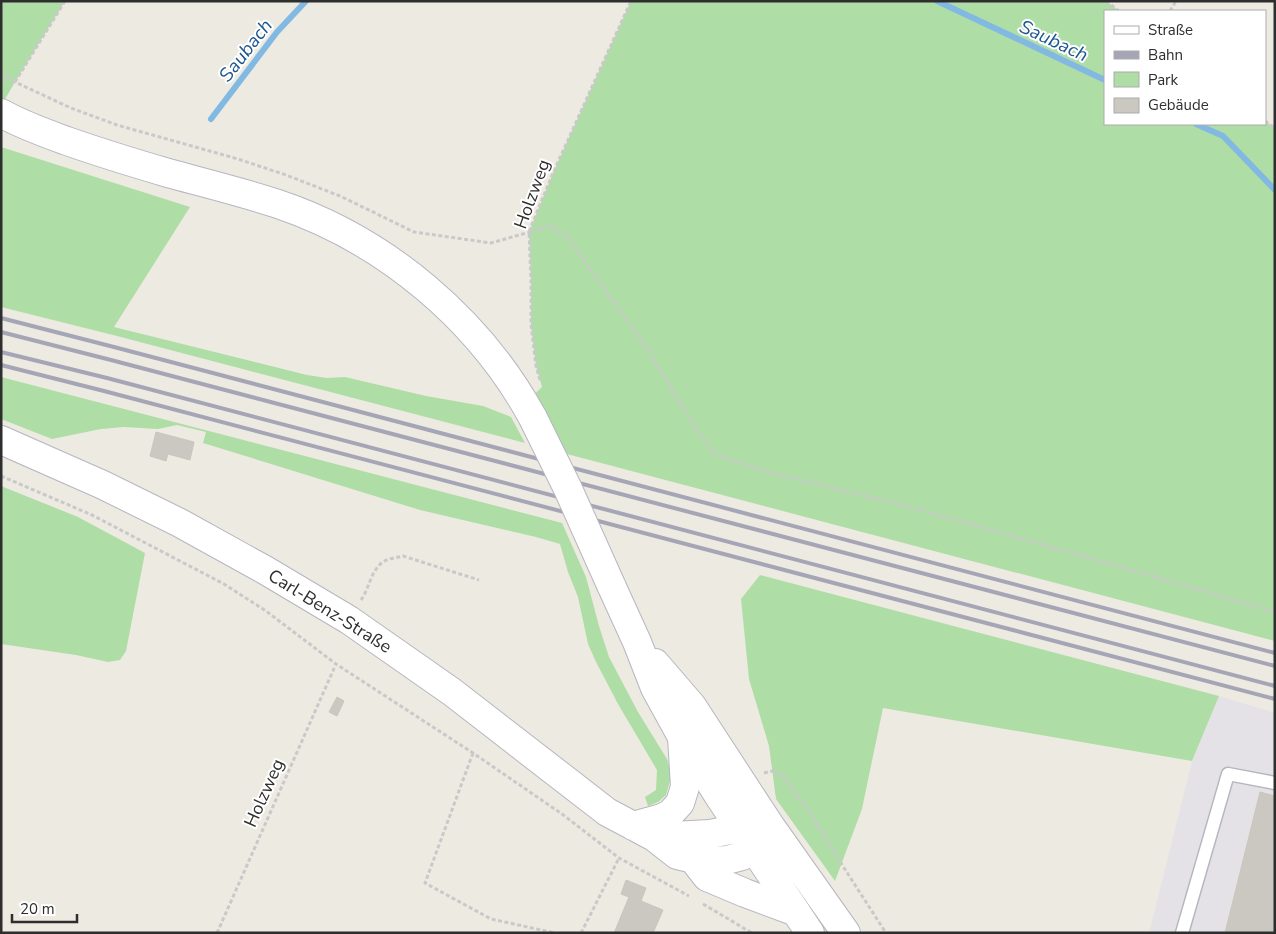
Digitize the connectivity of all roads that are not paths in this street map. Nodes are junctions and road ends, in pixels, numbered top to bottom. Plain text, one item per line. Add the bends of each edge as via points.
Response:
1 (1, 113) edge
2 (1, 440) edge
3 (637, 642) junction
4 (682, 737) junction
5 (1275, 783) edge
6 (769, 824) junction
7 (643, 832) junction
8 (747, 839) junction
9 (693, 859) junction
10 (803, 922) edge
11 (846, 933) edge
12 (1182, 933) edge

1 - 3 main road, bridge via 44,133 113,158 278,204 337,228 395,264 427,290 457,316 492,354 529,410
2 - 7 main road, Carl-Benz-Straße via 180,523 349,620 452,692 608,812
3 - 4 main road via 655,688
3 - 6 main road via 692,706
4 - 7 main road via 685,788 680,803
4 - 8 main road
5 - 12 lane via 1228,774
6 - 8 main road, Carl-Benz-Straße
6 - 11 main road
7 - 8 main road, Carl-Benz-Straße via 710,834
7 - 9 main road, Carl-Benz-Straße via 677,855
8 - 9 main road, Carl-Benz-Straße via 742,856 718,862
8 - 10 main road
9 - 10 main road, Carl-Benz-Straße via 706,877

